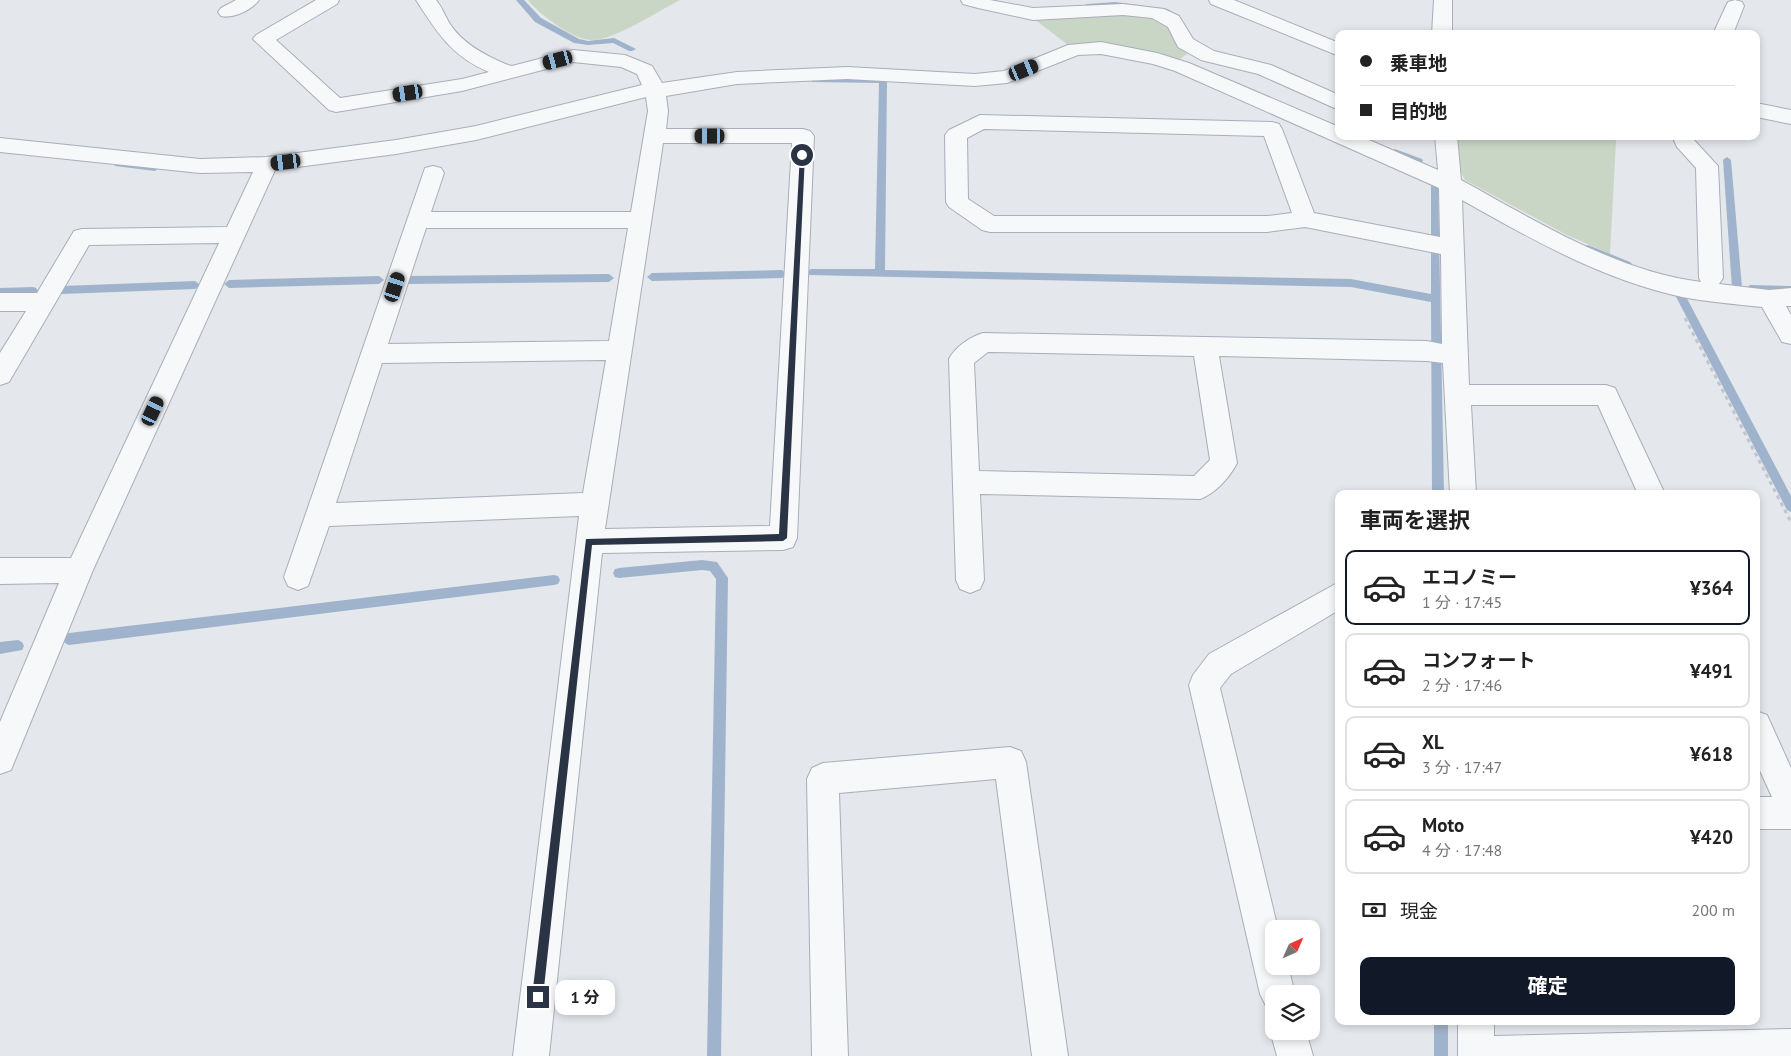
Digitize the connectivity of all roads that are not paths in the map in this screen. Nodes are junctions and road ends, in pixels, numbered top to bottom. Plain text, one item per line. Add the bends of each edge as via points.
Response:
1 (250, 0) edge
2 (330, 0) edge
3 (425, 0) edge
4 (970, 0) edge
5 (1218, 0) edge
6 (1443, 0) edge
7 (1735, 6) dead end
8 (228, 12) dead end
9 (1444, 30) edge
10 (1725, 30) edge
11 (1335, 48) edge
12 (510, 72) junction
13 (655, 89) junction
14 (1259, 101) junction
15 (1335, 101) edge
16 (1760, 111) edge
17 (1791, 117) edge
18 (1272, 129) junction
19 (1335, 134) edge
20 (654, 136) junction
21 (1348, 140) edge
22 (1446, 140) edge
23 (1684, 140) edge
24 (0, 145) edge
25 (267, 164) junction
26 (433, 173) dead end
27 (1450, 184) junction
28 (1304, 219) junction
29 (418, 220) junction
30 (640, 220) junction
31 (235, 235) junction
32 (1440, 246) junction
33 (1711, 278) dead end
34 (1786, 294) edge
35 (0, 302) edge
36 (43, 302) junction
37 (1791, 335) edge
38 (1205, 346) junction
39 (619, 350) junction
40 (1441, 353) junction
41 (373, 354) junction
42 (0, 375) edge
43 (1459, 395) junction
44 (966, 482) junction
45 (1463, 490) edge
46 (1650, 490) edge
47 (595, 504) junction
48 (319, 515) junction
49 (589, 541) junction
50 (79, 570) junction
51 (0, 571) edge
52 (298, 577) dead end
53 (970, 580) dead end
54 (1335, 597) edge
55 (1760, 735) edge
56 (0, 759) edge
57 (1791, 804) edge
58 (1760, 813) edge
59 (1791, 813) edge
60 (1276, 985) edge
61 (1291, 1040) edge
62 (1476, 1044) edge
63 (1791, 1047) edge
64 (531, 1056) edge
65 (830, 1056) edge
66 (1050, 1056) edge
67 (1295, 1056) edge

1 - 8 street
2 - 12 street via 263,39 336,105 462,85
3 - 12 street via 457,44 491,66
4 - 15 street via 1033,14 1090,9 1149,10 1168,18 1181,32 1184,44 1208,56 1264,69
5 - 11 street
6 - 9 street
7 - 10 street
12 - 13 street via 574,56 625,61 645,70
13 - 14 street via 737,78 847,73 975,80 1006,77 1075,49 1101,48 1166,62
13 - 20 street via 658,111
13 - 25 street via 476,133
14 - 18 street
14 - 19 street
16 - 17 street
18 - 28 street
18 - 28 street via 980,122 956,135 957,202 990,224 1267,224
20 - 30 street
20 - 49 street via 803,136 783,538
21 - 27 street
22 - 27 street
23 - 33 street via 1707,166
24 - 25 street via 200,166
25 - 31 street
26 - 29 street
27 - 32 street
27 - 34 street via 1572,249 1625,272 1668,285
28 - 32 street
29 - 30 street
29 - 41 street
30 - 39 street
31 - 36 street via 82,237
31 - 50 street
32 - 40 street
34 - 37 street
35 - 36 street
36 - 42 street
38 - 40 street
38 - 44 street via 983,342 961,359
38 - 44 street via 1224,463 1200,488
39 - 41 street
39 - 47 street
40 - 43 street
41 - 48 street
43 - 45 street
43 - 46 street via 1606,395
44 - 53 street
47 - 48 street
47 - 49 street
48 - 52 street
49 - 64 street
50 - 51 street
50 - 56 street
54 - 60 street via 1220,664 1204,685
55 - 57 street
58 - 59 street
61 - 67 street
62 - 63 street
65 - 66 street via 823,779 1010,762

